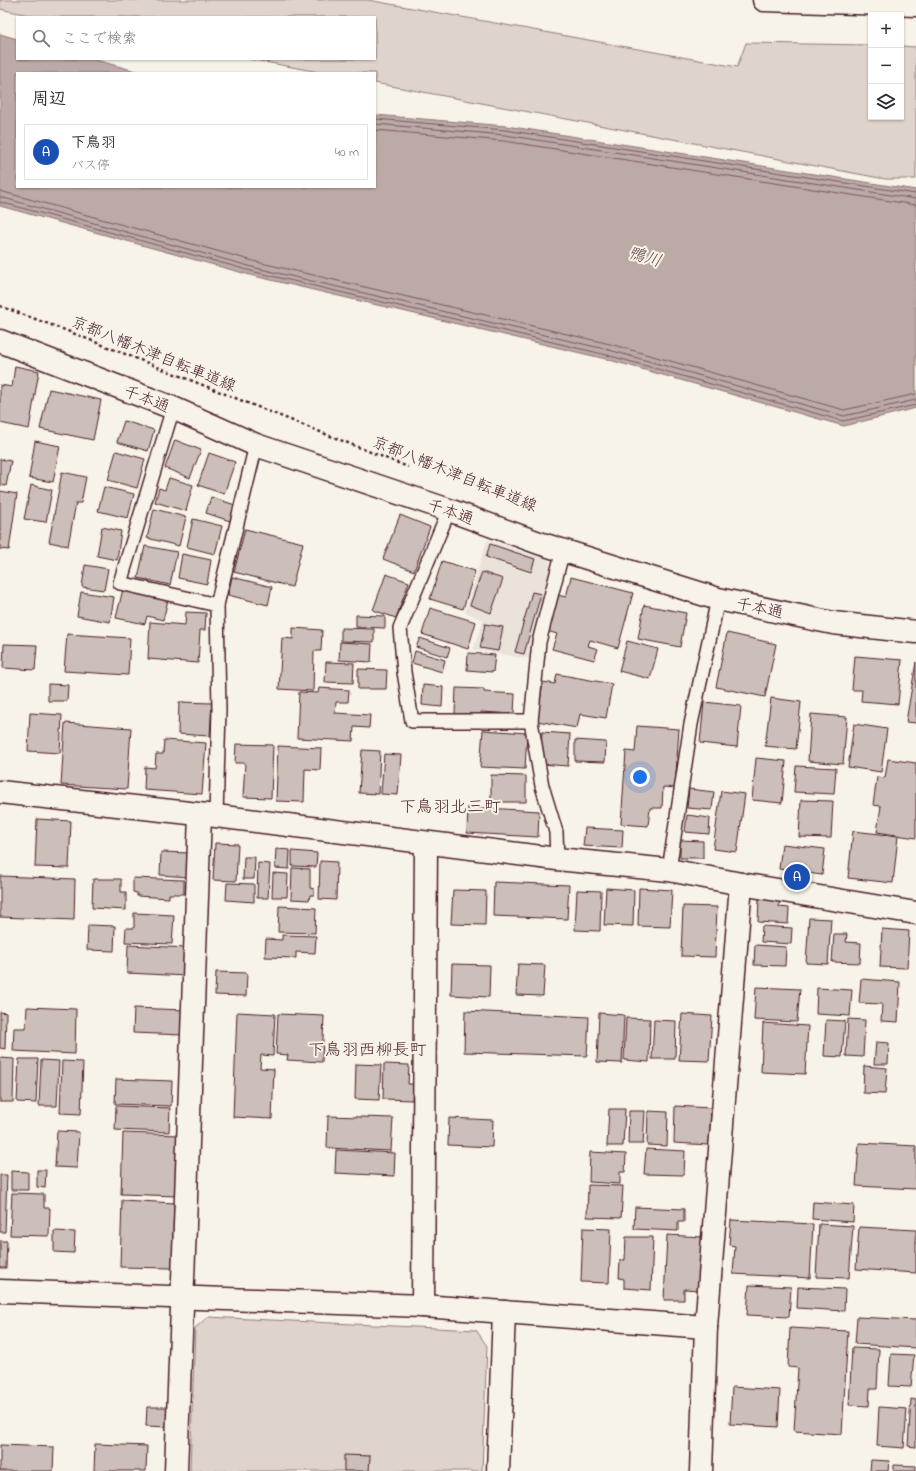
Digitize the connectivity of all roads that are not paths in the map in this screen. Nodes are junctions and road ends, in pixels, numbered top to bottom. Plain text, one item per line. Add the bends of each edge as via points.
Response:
1 (764, 0) edge
2 (916, 5) edge
3 (0, 340) edge
4 (173, 408) junction
5 (256, 445) junction
6 (449, 510) junction
7 (563, 550) junction
8 (718, 598) junction
9 (217, 605) junction
10 (916, 632) edge
11 (531, 722) junction
12 (0, 792) edge
13 (208, 816) junction
14 (426, 843) junction
15 (556, 859) junction
16 (669, 870) junction
17 (742, 884) junction
18 (916, 913) edge
19 (0, 1291) edge
20 (183, 1298) junction
21 (423, 1306) junction
22 (504, 1312) junction
23 (706, 1327) junction
24 (176, 1471) edge
25 (498, 1471) edge
26 (701, 1471) edge

1 - 2 street
3 - 4 street, 千本通
4 - 5 street, 千本通
4 - 9 lane via 120,583
5 - 6 street, 千本通
5 - 9 lane
6 - 7 street, 千本通
6 - 11 lane via 400,628 412,722
7 - 8 street, 千本通
7 - 11 lane via 539,642
8 - 10 street, 千本通 via 833,623
8 - 16 lane via 691,724
9 - 13 lane via 219,710
11 - 15 lane via 542,786 556,832
12 - 13 street
13 - 14 street
13 - 20 street
14 - 15 street
14 - 21 street
15 - 16 street
16 - 17 street
17 - 18 street
17 - 23 street
19 - 20 street
20 - 21 street
20 - 24 street
21 - 22 street
22 - 23 street
22 - 25 street
23 - 26 street

